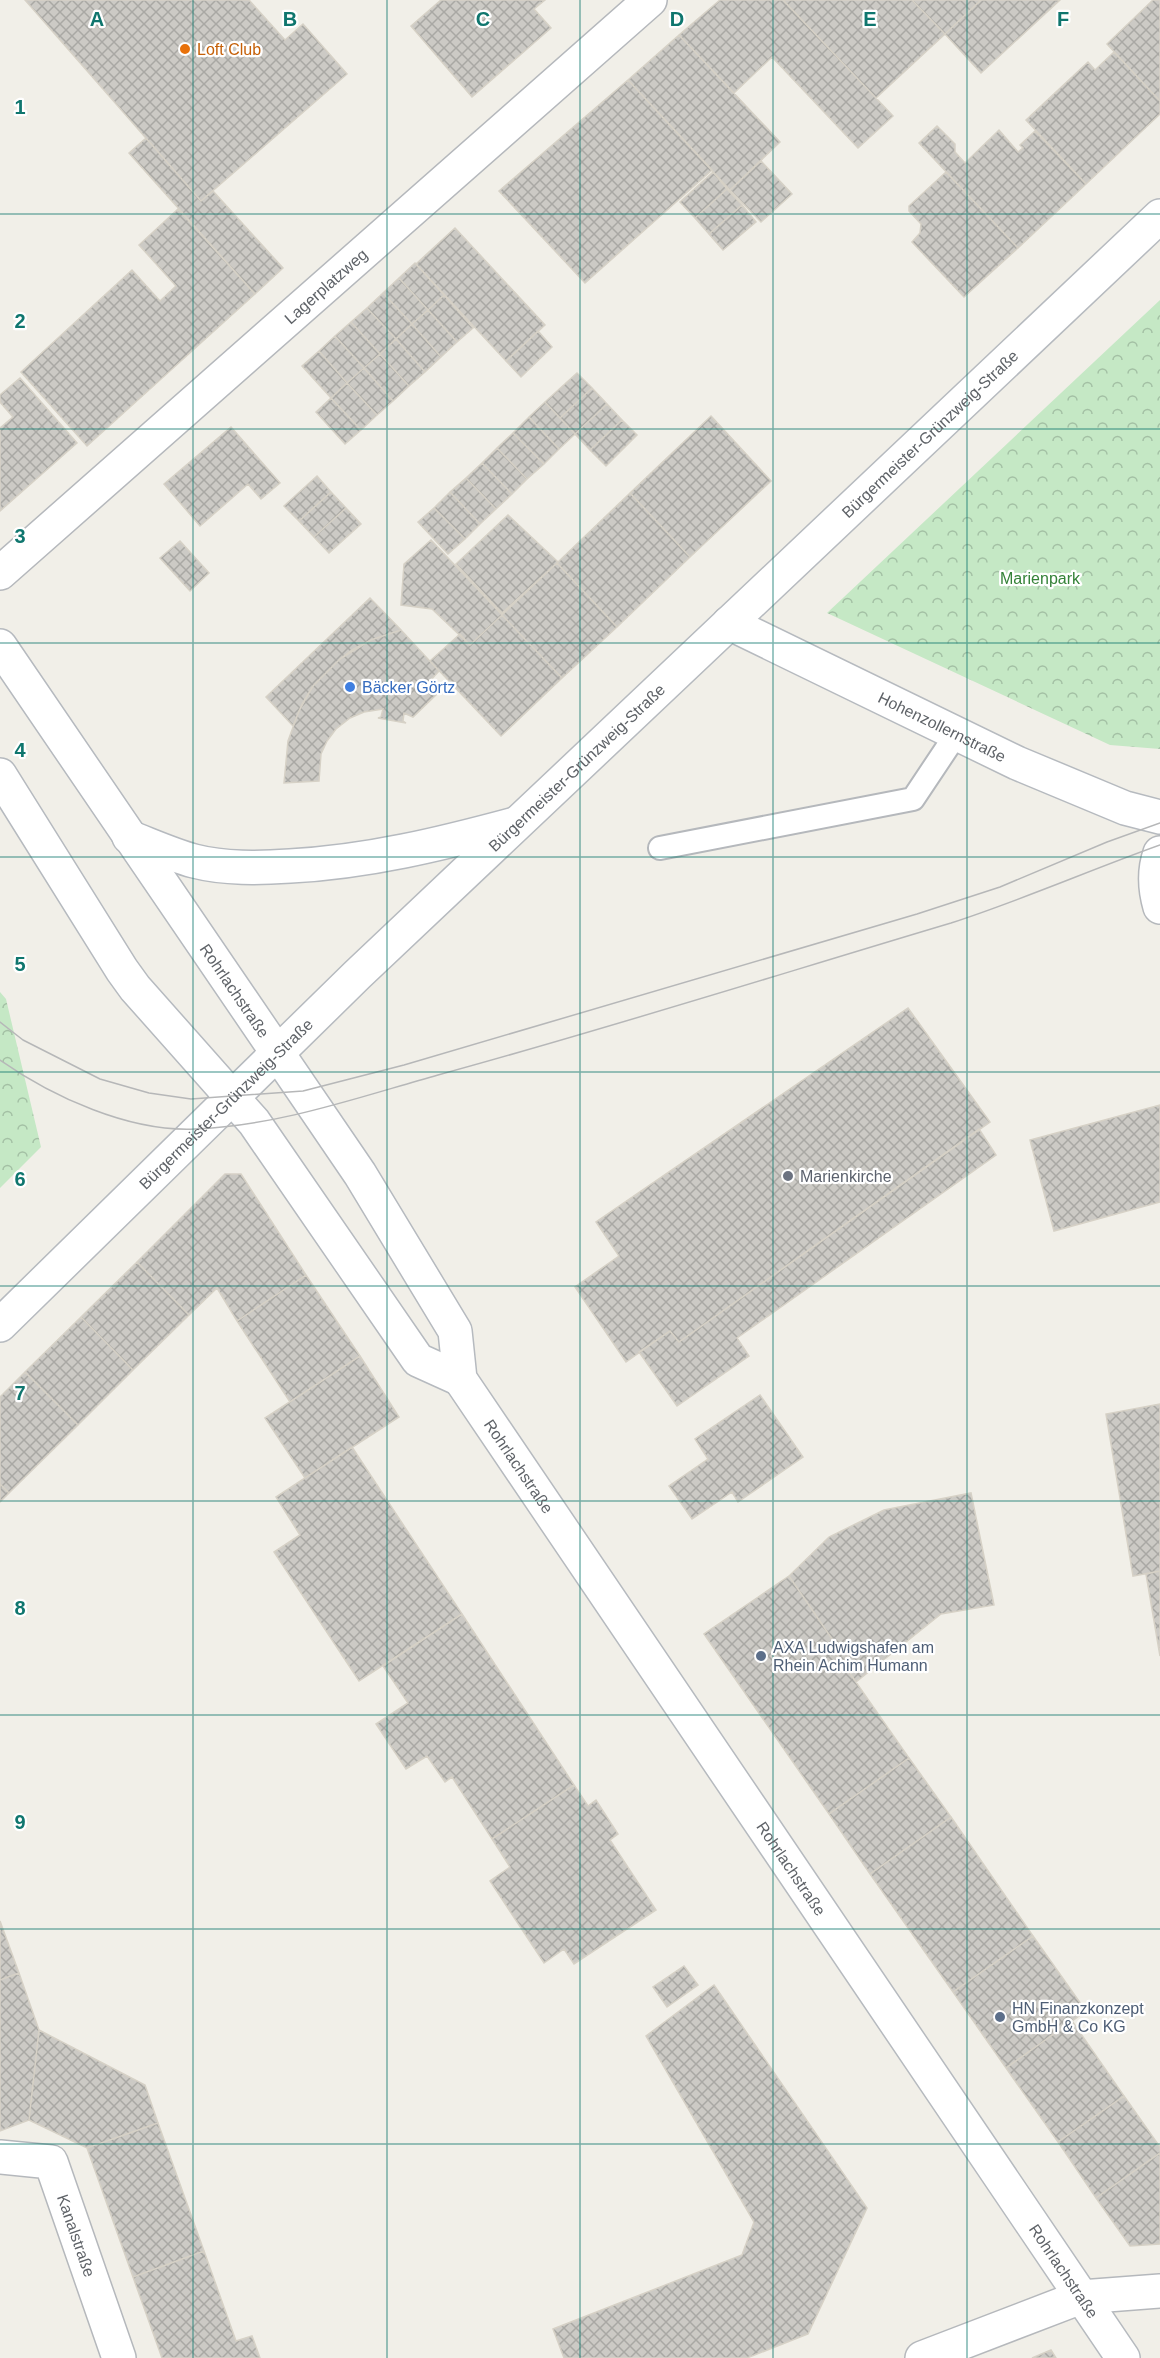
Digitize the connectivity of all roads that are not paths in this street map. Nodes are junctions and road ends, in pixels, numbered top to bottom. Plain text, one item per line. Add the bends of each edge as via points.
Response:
1 (650, 0) edge
2 (1160, 216) edge
3 (0, 573) edge
4 (729, 623) junction
5 (0, 645) edge
6 (957, 734) junction
7 (0, 775) edge
8 (1160, 817) edge
9 (520, 822) junction
10 (129, 837) junction
11 (660, 848) dead end
12 (1160, 853) edge
13 (1160, 907) edge
14 (277, 1052) junction
15 (233, 1097) junction
16 (0, 1325) edge
17 (460, 1379) junction
18 (0, 2157) edge
19 (1160, 2291) edge
20 (1081, 2297) junction
21 (119, 2358) edge
22 (922, 2358) edge
23 (1124, 2358) edge

1 - 3 street, Lagerplatzweg
2 - 4 street, Bürgermeister-Grünzweig-Straße
4 - 6 street, Hohenzollernstraße
4 - 9 street, Bürgermeister-Grünzweig-Straße
5 - 10 street, Rohrlachstraße
6 - 8 street, Hohenzollernstraße via 1072,787
6 - 11 lane via 913,799
7 - 15 street via 135,988
9 - 10 street via 386,856 262,868 195,861
9 - 14 street, Bürgermeister-Grünzweig-Straße
10 - 14 street, Rohrlachstraße
12 - 13 street via 1156,864
14 - 15 street, Bürgermeister-Grünzweig-Straße
14 - 17 street, Rohrlachstraße via 360,1174 455,1331
15 - 16 street, Bürgermeister-Grünzweig-Straße
15 - 17 street via 418,1360
17 - 20 street, Rohrlachstraße
18 - 21 street, Kanalstraße via 51,2162
19 - 20 street
20 - 22 street
20 - 23 street, Rohrlachstraße

